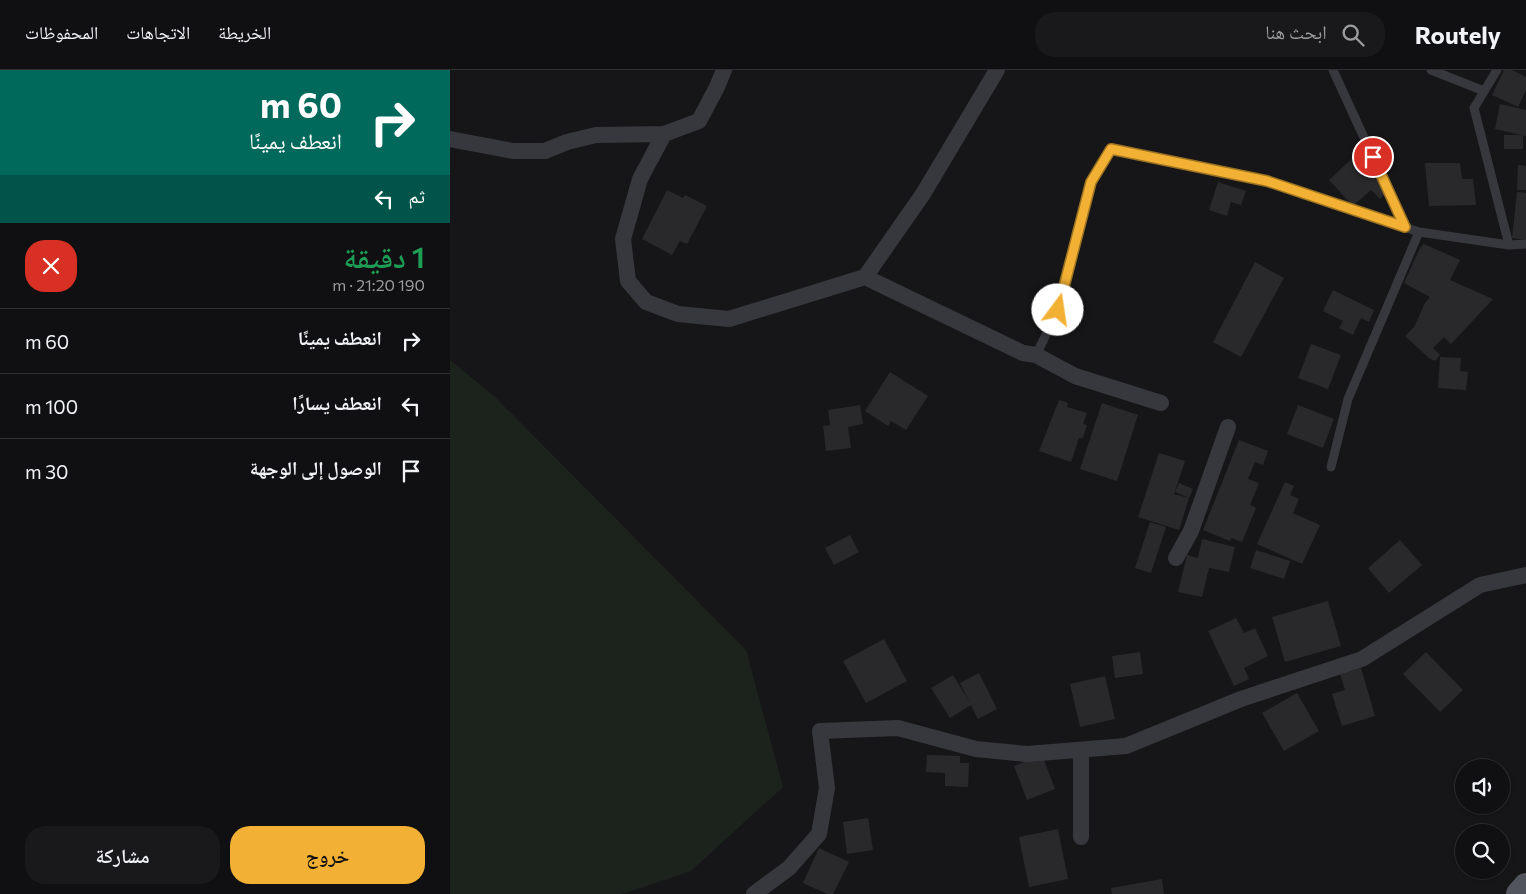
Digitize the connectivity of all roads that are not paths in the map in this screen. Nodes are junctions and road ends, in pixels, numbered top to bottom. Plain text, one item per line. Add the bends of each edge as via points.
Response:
1 (724, 70) edge
2 (997, 70) edge
3 (1333, 70) edge
4 (1431, 70) edge
5 (1497, 70) edge
6 (1484, 91) junction
7 (664, 134) junction
8 (450, 139) edge
9 (1405, 227) junction
10 (1419, 232) junction
11 (1526, 244) edge
12 (1509, 245) junction
13 (865, 277) junction
14 (1036, 355) junction
15 (1161, 403) dead end
16 (1228, 427) dead end
17 (1331, 467) dead end
18 (1176, 558) dead end
19 (1526, 575) edge
20 (1081, 750) junction
21 (1081, 836) dead end
22 (1526, 886) edge
23 (754, 894) edge
24 (1519, 894) edge

1 - 7 street via 699,120
2 - 13 street via 923,194
3 - 9 lane
4 - 6 lane
5 - 6 lane
6 - 12 lane via 1474,108
7 - 8 street via 596,135 545,151 513,152
7 - 13 street via 640,179 624,239 628,281 646,302 678,314 729,319
9 - 10 lane
9 - 14 lane via 1267,181 1111,149 1091,182 1058,310
10 - 12 lane
10 - 17 lane via 1348,399
11 - 12 lane
13 - 14 street via 1022,354
14 - 15 street via 1075,376
16 - 18 street via 1191,531
19 - 20 street via 1480,585 1362,659 1241,699 1126,746
20 - 21 street
20 - 23 street via 1027,754 976,749 898,728 820,731 827,788 819,834 789,868
22 - 24 main road

